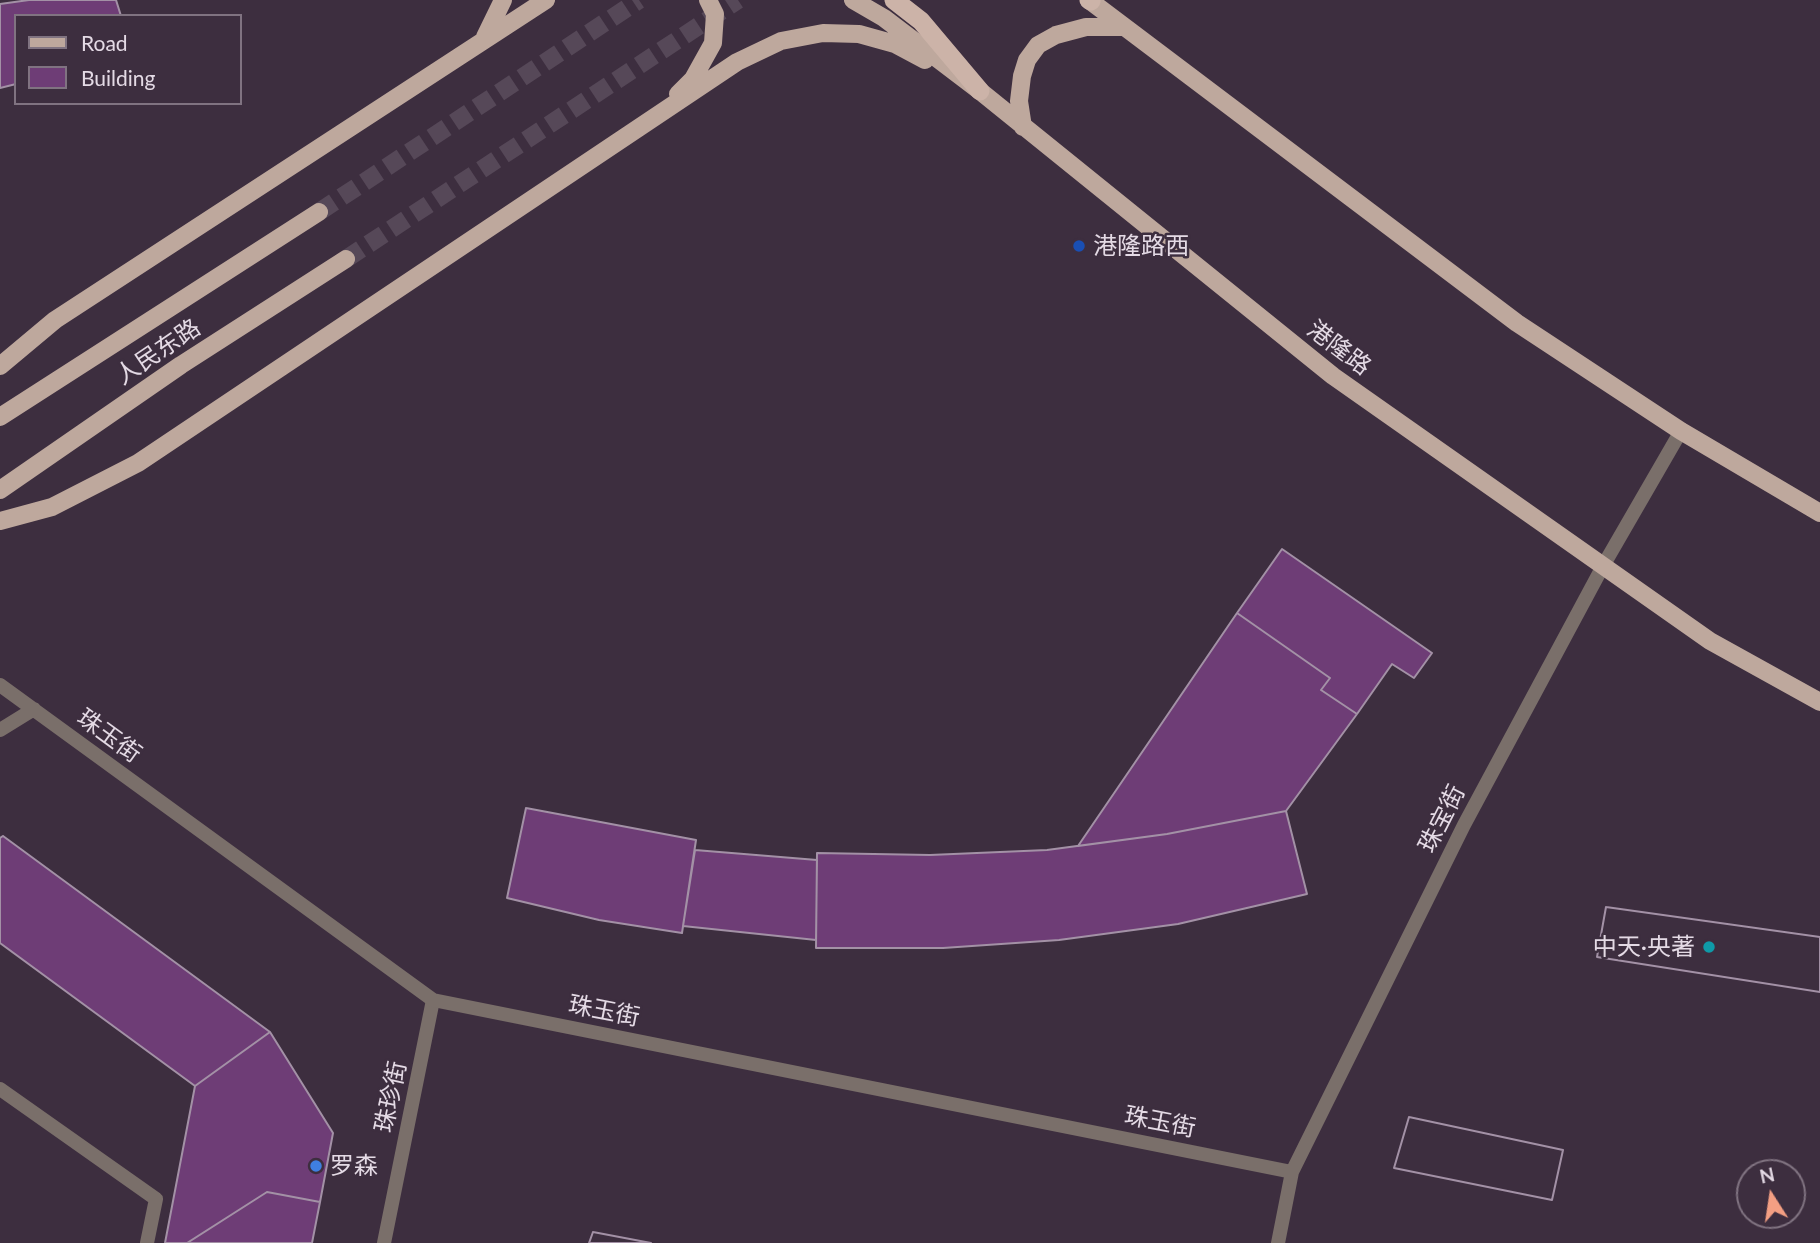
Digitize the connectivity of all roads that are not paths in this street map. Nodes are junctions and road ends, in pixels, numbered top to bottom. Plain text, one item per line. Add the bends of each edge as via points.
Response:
1 (503, 0) edge
2 (546, 0) edge
3 (708, 0) edge
4 (853, 0) edge
5 (894, 0) edge
6 (1090, 0) edge
7 (1125, 27) junction
8 (482, 43) junction
9 (980, 91) junction
10 (654, 120) junction
11 (1023, 127) junction
12 (319, 212) tunnel mouth
13 (346, 259) tunnel mouth
14 (0, 366) edge
15 (0, 417) edge
16 (1681, 431) junction
17 (0, 490) edge
18 (1820, 513) edge
19 (0, 521) edge
20 (1603, 566) junction
21 (0, 685) edge
22 (1820, 702) edge
23 (34, 709) junction
24 (0, 730) edge
25 (433, 1000) junction
26 (0, 1089) edge
27 (1292, 1172) junction
28 (147, 1243) edge
29 (384, 1243) edge
30 (1278, 1243) edge

1 - 8 main road
2 - 8 main road
3 - 10 main road via 715,14 713,43 693,79
4 - 9 main road, 港隆路
5 - 9 highway via 921,21
6 - 7 main road
7 - 11 main road via 1086,27 1038,45 1022,76
7 - 16 main road via 1517,323
8 - 14 main road via 55,320
9 - 10 main road via 895,44 859,34 823,33 781,41 737,62
9 - 11 main road, 港隆路
10 - 19 main road via 138,463 52,507
11 - 20 main road, 港隆路 via 1333,376
12 - 15 main road, 人民东路
13 - 17 main road, 人民东路
16 - 18 main road
16 - 20 street, 珠宝街
20 - 22 main road, 港隆路 via 1710,641
20 - 27 street, 珠宝街 via 1464,825
21 - 23 street, 珠玉街
23 - 24 street
23 - 25 street, 珠玉街
25 - 27 street, 珠玉街
25 - 29 street, 珠珍街
26 - 28 street via 156,1199
27 - 30 street, 珠宝街

